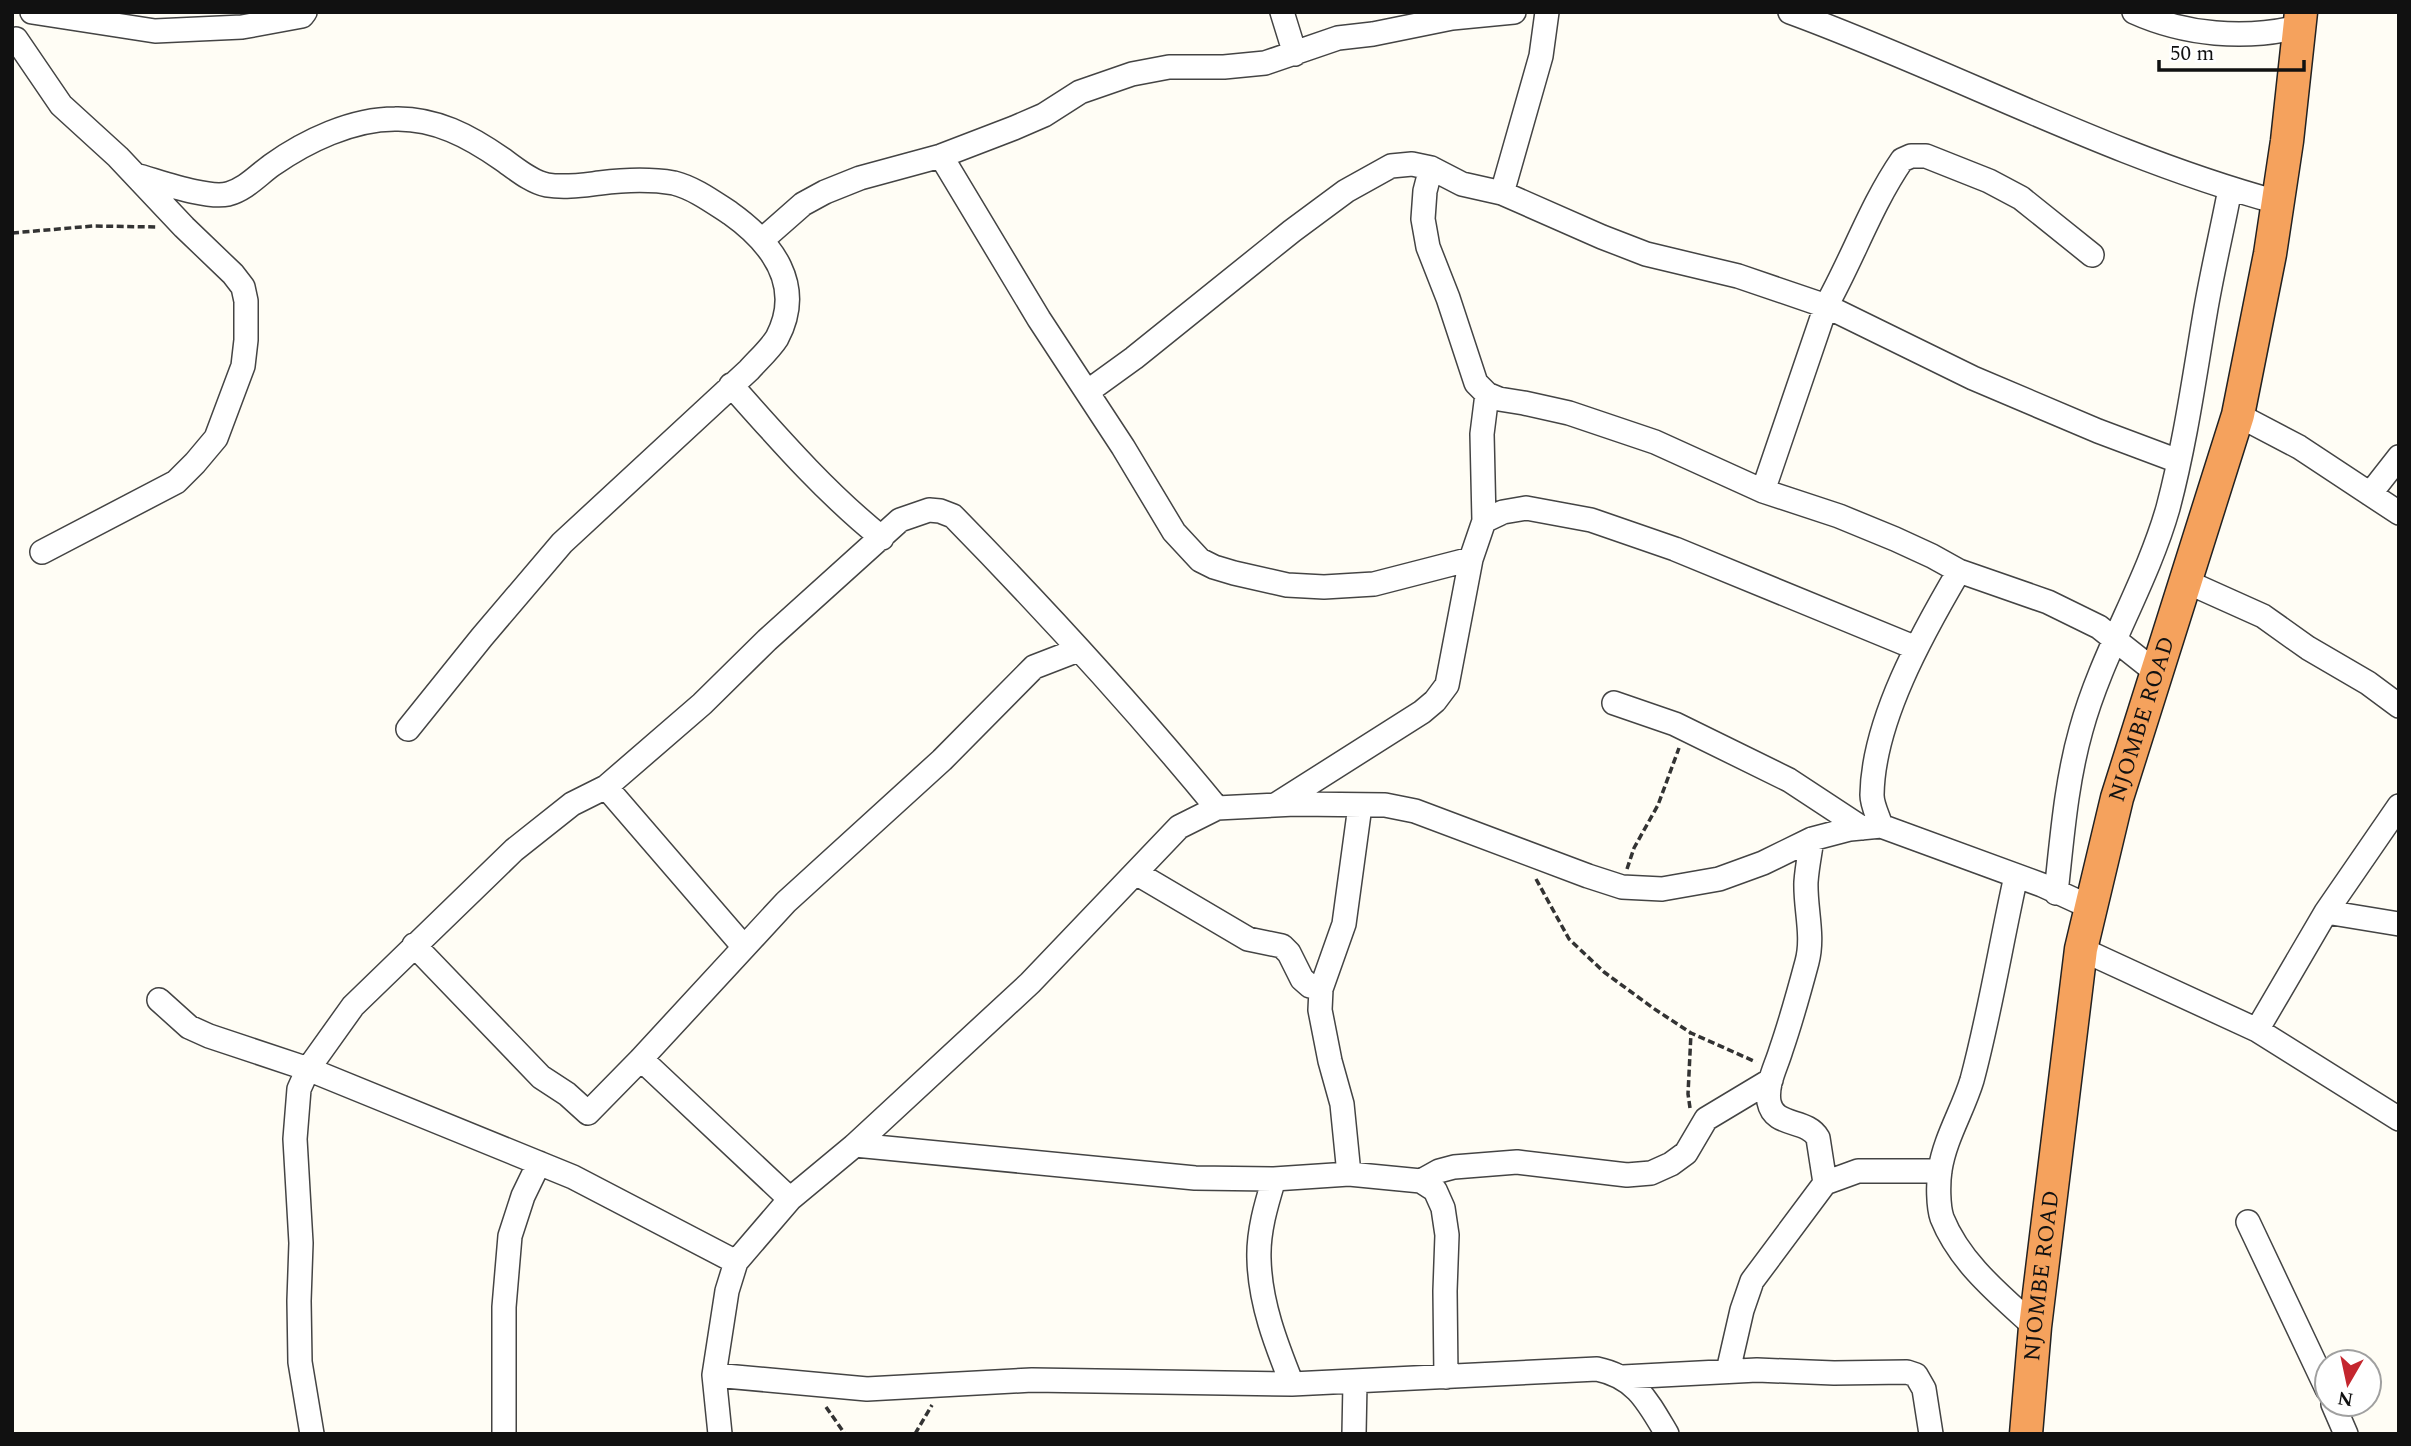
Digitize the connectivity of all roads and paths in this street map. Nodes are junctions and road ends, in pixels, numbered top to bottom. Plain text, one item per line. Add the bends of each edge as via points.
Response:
1 (21, 12) edge
2 (32, 12) edge
3 (304, 12) edge
4 (1282, 12) edge
5 (1514, 12) edge
6 (1547, 12) edge
7 (1790, 12) edge
8 (2134, 12) edge
9 (1451, 15) edge
10 (2287, 21) edge
11 (14, 50) edge
12 (1295, 54) junction
13 (941, 156) junction
14 (1431, 168) junction
15 (135, 175) junction
16 (2230, 189) junction
17 (1502, 193) junction
18 (2277, 202) junction
19 (184, 227) junction
20 (12, 233) edge
21 (762, 240) junction
22 (2092, 255) dead end
23 (1826, 306) junction
24 (732, 385) junction
25 (1087, 392) junction
26 (1487, 394) junction
27 (2238, 415) junction
28 (2399, 457) edge
29 (2178, 461) junction
30 (1763, 491) junction
31 (2370, 494) junction
32 (2399, 513) edge
33 (1484, 520) junction
34 (882, 538) junction
35 (42, 552) dead end
36 (1471, 559) junction
37 (1959, 571) junction
38 (2185, 582) junction
39 (2115, 639) junction
40 (1916, 648) junction
41 (1078, 650) junction
42 (2157, 673) junction
43 (1614, 703) dead end
44 (2399, 706) edge
45 (408, 729) dead end
46 (1684, 729) junction
47 (606, 787) junction
48 (1275, 805) junction
49 (1360, 806) junction
50 (2399, 806) edge
51 (1217, 808) junction
52 (1872, 827) junction
53 (1812, 839) junction
54 (1521, 850) junction
55 (1136, 873) junction
56 (2015, 876) junction
57 (1622, 887) junction
58 (2056, 893) junction
59 (2090, 907) junction
60 (2326, 912) junction
61 (2399, 924) edge
62 (414, 945) junction
63 (744, 947) junction
64 (2081, 949) junction
65 (1321, 989) junction
66 (159, 1000) dead end
67 (2257, 1030) junction
68 (1691, 1033) junction
69 (641, 1059) junction
70 (308, 1069) junction
71 (1772, 1075) junction
72 (2399, 1119) edge
73 (1698, 1130) junction
74 (855, 1145) junction
75 (539, 1163) junction
76 (1940, 1171) junction
77 (1349, 1174) junction
78 (1273, 1179) junction
79 (1422, 1181) junction
80 (1825, 1183) junction
81 (790, 1199) junction
82 (2248, 1222) dead end
83 (736, 1262) junction
84 (2035, 1327) junction
85 (2313, 1359) edge
86 (1728, 1371) junction
87 (714, 1374) junction
88 (1446, 1377) junction
89 (1623, 1377) junction
90 (1355, 1382) junction
91 (1292, 1384) junction
92 (809, 1385) junction
93 (944, 1385) junction
94 (312, 1434) edge
95 (504, 1434) edge
96 (720, 1434) edge
97 (845, 1434) edge
98 (915, 1434) edge
99 (1354, 1434) edge
100 (1667, 1434) edge
101 (1931, 1434) edge
102 (2026, 1434) edge

1 - 11 street
2 - 3 street via 155,32 242,27
4 - 12 street
5 - 9 street
6 - 17 street via 1541,56
7 - 16 street via 2130,154
8 - 10 street via 2205,33
9 - 12 street via 1338,38
10 - 18 highway, NJOMBE ROAD via 2287,141
11 - 15 street via 61,105
12 - 13 street via 1265,63 1169,67 1132,74 1080,92 1044,115
13 - 21 street via 825,192
13 - 25 street
14 - 17 street via 1462,184
14 - 25 street via 1391,166 1346,191
14 - 26 street via 1423,219 1427,247 1476,383
15 - 19 street
15 - 21 street via 197,192 227,194 300,146 351,126 391,118 418,119 440,124 482,145 545,185 649,180 677,184 709,198
16 - 18 street
16 - 29 street
17 - 23 street via 1646,254 1738,276
18 - 27 highway, NJOMBE ROAD
19 - 20 path via 93,226
19 - 35 street via 233,274 246,301 243,366 216,438 176,482
21 - 24 street via 778,258 786,282 786,313 776,339
22 - 23 street via 2021,198 1926,156 1911,156 1902,160 1893,174
23 - 29 street via 1973,378
23 - 30 street
24 - 34 street via 796,458
24 - 45 street via 562,543
25 - 36 street via 1174,532 1200,560 1214,567 1287,585 1324,587 1374,584
26 - 30 street via 1569,413 1655,442
26 - 33 street via 1482,434
27 - 31 street via 2299,447
27 - 38 highway, NJOMBE ROAD
28 - 31 street
29 - 39 street via 2148,567
30 - 37 street via 1884,534
31 - 32 street
33 - 36 street
33 - 40 street via 1527,508 1591,520 1675,548
34 - 41 street via 900,520 929,510 953,516
34 - 47 street
36 - 48 street via 1447,685 1435,701
37 - 39 street via 2048,603
37 - 40 street
38 - 42 highway, NJOMBE ROAD
38 - 44 street via 2263,616
39 - 42 street
39 - 58 street via 2078,740
40 - 52 street via 1886,722 1875,770
41 - 51 street
41 - 63 street via 1034,667
42 - 59 highway, NJOMBE ROAD via 2117,799
43 - 46 street
46 - 52 street
46 - 57 path via 1658,805 1634,848
47 - 62 street via 572,804 514,850
47 - 63 street
48 - 49 street
48 - 51 street
49 - 54 street via 1415,811
49 - 65 street via 1344,924
50 - 60 street
51 - 55 street via 1179,827
52 - 53 street
52 - 56 street
53 - 57 street via 1719,879 1661,888
53 - 71 street via 1806,881 1808,959
54 - 57 street
54 - 68 path via 1569,939 1604,972
55 - 65 street via 1248,939 1282,946 1302,979
55 - 74 street via 1030,984
56 - 58 street
56 - 76 street via 1975,1069
58 - 59 street
59 - 64 highway, NJOMBE ROAD
60 - 61 street
60 - 67 street
62 - 69 street via 541,1077 588,1113
62 - 70 street via 353,1006
63 - 69 street
64 - 67 street
64 - 84 highway, NJOMBE ROAD
65 - 77 street via 1320,1010 1342,1104
66 - 70 street via 189,1027
67 - 72 street
68 - 71 path
68 - 73 path via 1688,1094
69 - 81 street
70 - 75 street
70 - 94 street via 299,1088 295,1139 301,1243 300,1362
71 - 73 street via 1706,1119
71 - 80 street via 1769,1104 1785,1121 1815,1131
73 - 79 street via 1686,1153 1651,1173 1627,1175 1517,1162 1454,1167
74 - 78 street via 1181,1177
74 - 81 street
75 - 83 street
75 - 95 street via 510,1236 504,1307
76 - 80 street via 1858,1171
76 - 84 street via 1941,1215 1958,1248 1983,1280
77 - 78 street
77 - 79 street
78 - 91 street via 1258,1257 1261,1292
79 - 88 street via 1435,1190 1447,1234
80 - 86 street via 1752,1281
81 - 83 street
82 - 85 street
83 - 87 street
84 - 102 highway, NJOMBE ROAD
86 - 89 street
86 - 101 street via 1907,1372 1916,1375 1924,1389
87 - 92 street
87 - 96 street
88 - 89 street via 1597,1369
88 - 90 street
89 - 100 street via 1650,1404
90 - 91 street
90 - 99 street
91 - 93 street via 1032,1380
92 - 93 street via 866,1389
92 - 97 path
93 - 98 path

